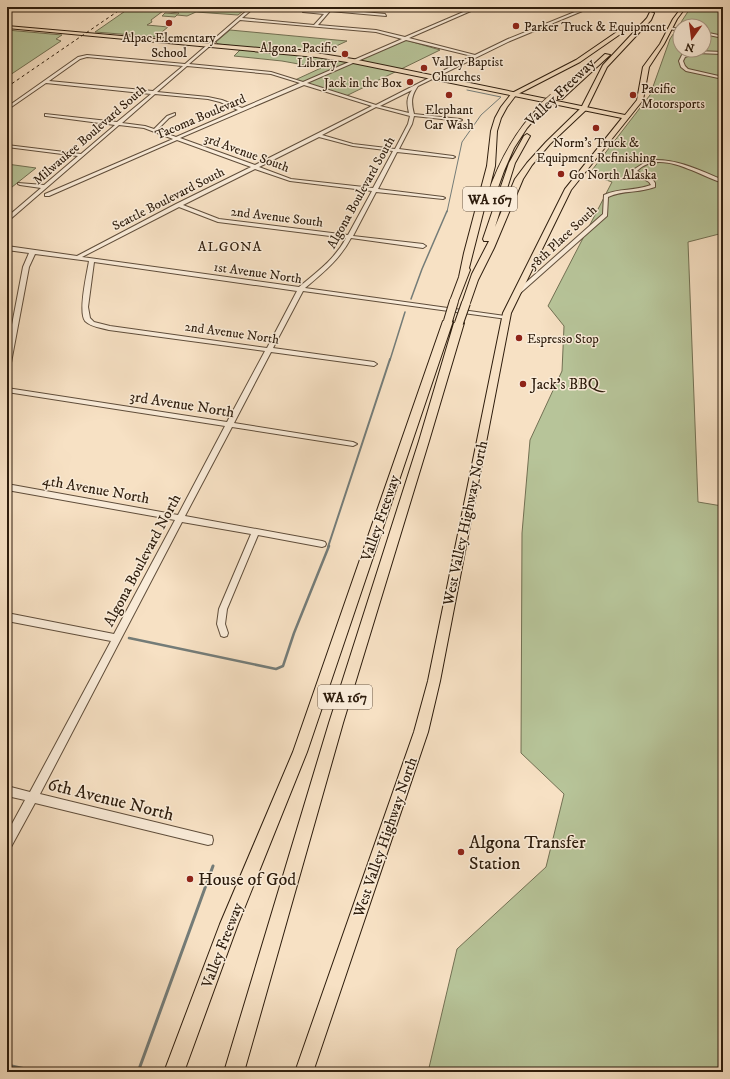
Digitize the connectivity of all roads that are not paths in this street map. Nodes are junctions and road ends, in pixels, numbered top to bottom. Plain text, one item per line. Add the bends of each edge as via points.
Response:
1 (253, 7) edge
2 (333, 7) edge
3 (433, 7) edge
4 (441, 7) edge
5 (478, 7) edge
6 (590, 7) edge
7 (658, 7) edge
8 (684, 7) edge
9 (649, 10) edge
10 (303, 11) dead end
11 (328, 11) junction
12 (385, 15) dead end
13 (238, 19) junction
14 (315, 26) junction
15 (7, 27) edge
16 (670, 28) joint
17 (712, 35) edge
18 (723, 37) edge
19 (405, 38) junction
20 (208, 45) junction
21 (723, 53) edge
22 (475, 56) junction
23 (353, 61) junction
24 (185, 65) junction
25 (432, 78) junction
26 (723, 78) edge
27 (45, 82) junction
28 (304, 83) junction
29 (417, 85) junction
30 (154, 92) junction
31 (514, 94) junction
32 (376, 106) junction
33 (546, 107) junction
34 (7, 109) edge
35 (584, 109) junction
36 (242, 110) junction
37 (174, 114) dead end
38 (46, 115) dead end
39 (412, 115) junction
40 (626, 117) junction
41 (460, 120) dead end
42 (118, 123) junction
43 (155, 130) junction
44 (318, 135) junction
45 (176, 138) junction
46 (7, 146) edge
47 (396, 150) junction
48 (82, 154) junction
49 (454, 157) dead end
50 (254, 167) junction
51 (723, 182) edge
52 (20, 184) dead end
53 (44, 188) junction
54 (374, 190) junction
55 (56, 191) junction
56 (47, 195) dead end
57 (443, 198) dead end
58 (178, 205) junction
59 (7, 213) edge
60 (13, 214) junction
61 (7, 220) edge
62 (349, 237) junction
63 (423, 246) dead end
64 (7, 248) edge
65 (33, 252) junction
66 (78, 258) junction
67 (92, 260) junction
68 (463, 277) junction
69 (474, 280) junction
70 (301, 289) junction
71 (514, 296) junction
72 (505, 318) junction
73 (453, 322) junction
74 (10, 341) edge
75 (270, 348) junction
76 (374, 364) dead end
77 (7, 368) edge
78 (7, 390) edge
79 (230, 425) junction
80 (353, 444) dead end
81 (7, 487) edge
82 (180, 518) junction
83 (256, 532) junction
84 (322, 544) dead end
85 (7, 616) edge
86 (224, 633) dead end
87 (117, 638) junction
88 (7, 791) edge
89 (33, 797) junction
90 (208, 840) dead end
91 (7, 843) edge
92 (174, 1072) edge
93 (234, 1072) edge
94 (304, 1072) edge

1 - 13 street, Milwaukee Boulevard South
2 - 11 street
3 - 4 street
5 - 19 street, Tacoma Boulevard
6 - 22 street, Seattle Boulevard South
7 - 9 highway, Valley Freeway / WA 167
8 - 16 main road, West Valley Highway North
9 - 33 highway, Valley Freeway / WA 167 via 560,98
9 - 35 highway via 648,19 605,66
10 - 11 street
11 - 12 street
11 - 14 street
13 - 14 street
13 - 20 street, Milwaukee Boulevard South
14 - 19 street via 376,31
15 - 20 main road
16 - 40 main road, West Valley Highway North via 646,67 642,96
17 - 18 street
19 - 22 street
19 - 23 street, Tacoma Boulevard
20 - 23 main road via 293,52
20 - 24 street, Milwaukee Boulevard South
21 - 26 street via 693,52 681,59 682,66 686,69
22 - 25 street, Seattle Boulevard South
23 - 25 main road
23 - 28 street, Tacoma Boulevard
24 - 27 street via 81,57
24 - 28 street via 266,73
24 - 30 street, Milwaukee Boulevard South
25 - 29 street, Seattle Boulevard South
25 - 31 main road
27 - 30 street
27 - 34 street
28 - 32 street
28 - 36 street, Tacoma Boulevard
29 - 32 street, Seattle Boulevard South
29 - 39 street via 408,100
30 - 36 street via 215,100
30 - 42 street, Milwaukee Boulevard South
31 - 33 highway, Valley Freeway / WA 167, bridge via 578,61 631,24 553,97
31 - 35 main road
31 - 68 highway via 498,118 494,131 491,166
32 - 39 street
32 - 44 street, Seattle Boulevard South
33 - 68 highway, Valley Freeway / WA 167 via 527,123 509,149
33 - 69 highway, Valley Freeway / WA 167 via 512,163
35 - 40 main road
35 - 69 highway via 548,142 519,179
36 - 45 street, Tacoma Boulevard
37 - 43 street
38 - 42 street, 3rd Avenue South
39 - 41 street
39 - 47 street, Algona Boulevard South
40 - 71 main road, West Valley Highway North via 568,189
42 - 43 street, 3rd Avenue South via 140,125
42 - 48 street, Milwaukee Boulevard South
43 - 45 street, 3rd Avenue South
44 - 47 street via 347,144
44 - 50 street, Seattle Boulevard South
45 - 50 street, 3rd Avenue South
45 - 55 street, Tacoma Boulevard
46 - 48 street
47 - 49 street
47 - 54 street, Algona Boulevard South
48 - 53 street, Milwaukee Boulevard South
50 - 54 street, 3rd Avenue South via 290,180
50 - 58 street, Seattle Boulevard South
51 - 71 street, 58th Place South via 673,163 656,161 640,166 635,172 651,181 653,186 606,196 605,215
52 - 53 street
53 - 55 street
53 - 60 street, Milwaukee Boulevard South
54 - 57 street, 3rd Avenue South
54 - 62 street, Algona Boulevard South
55 - 56 street, Tacoma Boulevard
58 - 62 street, 2nd Avenue South via 218,220
58 - 66 street, Seattle Boulevard South
59 - 60 street
60 - 61 street, Milwaukee Boulevard South
62 - 63 street, 2nd Avenue South
62 - 70 street, Algona Boulevard South via 332,262
64 - 65 street, 1st Avenue North
65 - 66 street, 1st Avenue North
65 - 74 street via 26,267
66 - 67 street, 1st Avenue North
67 - 70 street, 1st Avenue North
67 - 75 street, 2nd Avenue North via 85,307 88,322 109,328
68 - 73 highway, Valley Freeway / WA 167, bridge via 454,301
69 - 73 highway, Valley Freeway / WA 167, bridge via 466,303
70 - 72 street, 1st Avenue North
70 - 75 street, Algona Boulevard North
71 - 72 main road, West Valley Highway North
72 - 94 main road, West Valley Highway North via 422,732
73 - 92 highway, Valley Freeway / WA 167 via 300,752 230,924
73 - 93 highway, Valley Freeway / WA 167 via 422,448 336,723
74 - 77 street
75 - 76 street, 2nd Avenue North
75 - 79 street, Algona Boulevard North
78 - 79 street, 3rd Avenue North
79 - 80 street, 3rd Avenue North
79 - 82 street, Algona Boulevard North
81 - 82 street, 4th Avenue North
82 - 83 street, 4th Avenue North
82 - 87 street, Algona Boulevard North
83 - 84 street, 4th Avenue North
83 - 86 street via 223,608 221,624
85 - 87 street
87 - 89 street, Algona Boulevard North
88 - 89 street, 6th Avenue North
89 - 90 street, 6th Avenue North
89 - 91 street, Algona Boulevard North

